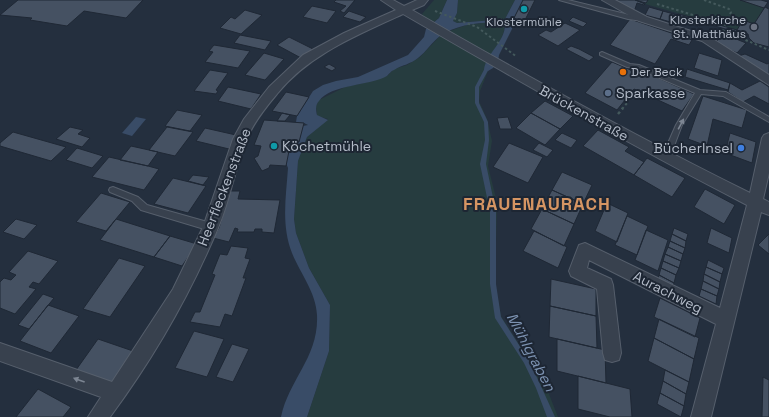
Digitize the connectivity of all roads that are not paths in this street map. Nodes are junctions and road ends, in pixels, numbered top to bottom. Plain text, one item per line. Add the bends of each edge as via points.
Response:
1 (386, 0) edge
2 (423, 0) edge
3 (562, 0) edge
4 (607, 0) edge
5 (403, 11) junction
6 (643, 19) junction
7 (602, 54) dead end
8 (769, 81) edge
9 (698, 92) junction
10 (769, 120) edge
11 (769, 138) edge
12 (666, 157) junction
13 (113, 190) dead end
14 (763, 206) edge
15 (211, 227) junction
16 (612, 263) junction
17 (605, 285) junction
18 (724, 319) junction
19 (0, 352) edge
20 (612, 353) dead end
21 (116, 393) junction
22 (98, 417) edge
23 (701, 417) edge

1 - 5 street, Brückenstraße
2 - 5 street, Heerfleckenstraße
3 - 6 lane
4 - 6 street
5 - 12 street, Brückenstraße
5 - 15 street, Heerfleckenstraße via 348,35 307,58 273,90 249,122 240,139
6 - 8 street via 706,39
7 - 9 lane
9 - 10 lane via 724,94
12 -> 9 lane via 679,125
11 - 14 street
12 - 14 street, Brückenstraße
13 - 15 lane via 135,199 144,208
14 - 18 street
15 - 21 street, Heerfleckenstraße via 179,295
16 - 17 street
16 - 17 street, Aurachweg via 585,250 577,271
16 - 18 street, Aurachweg
17 - 20 street
18 - 23 street
21 -> 19 street
21 - 22 street, Heerfleckenstraße

